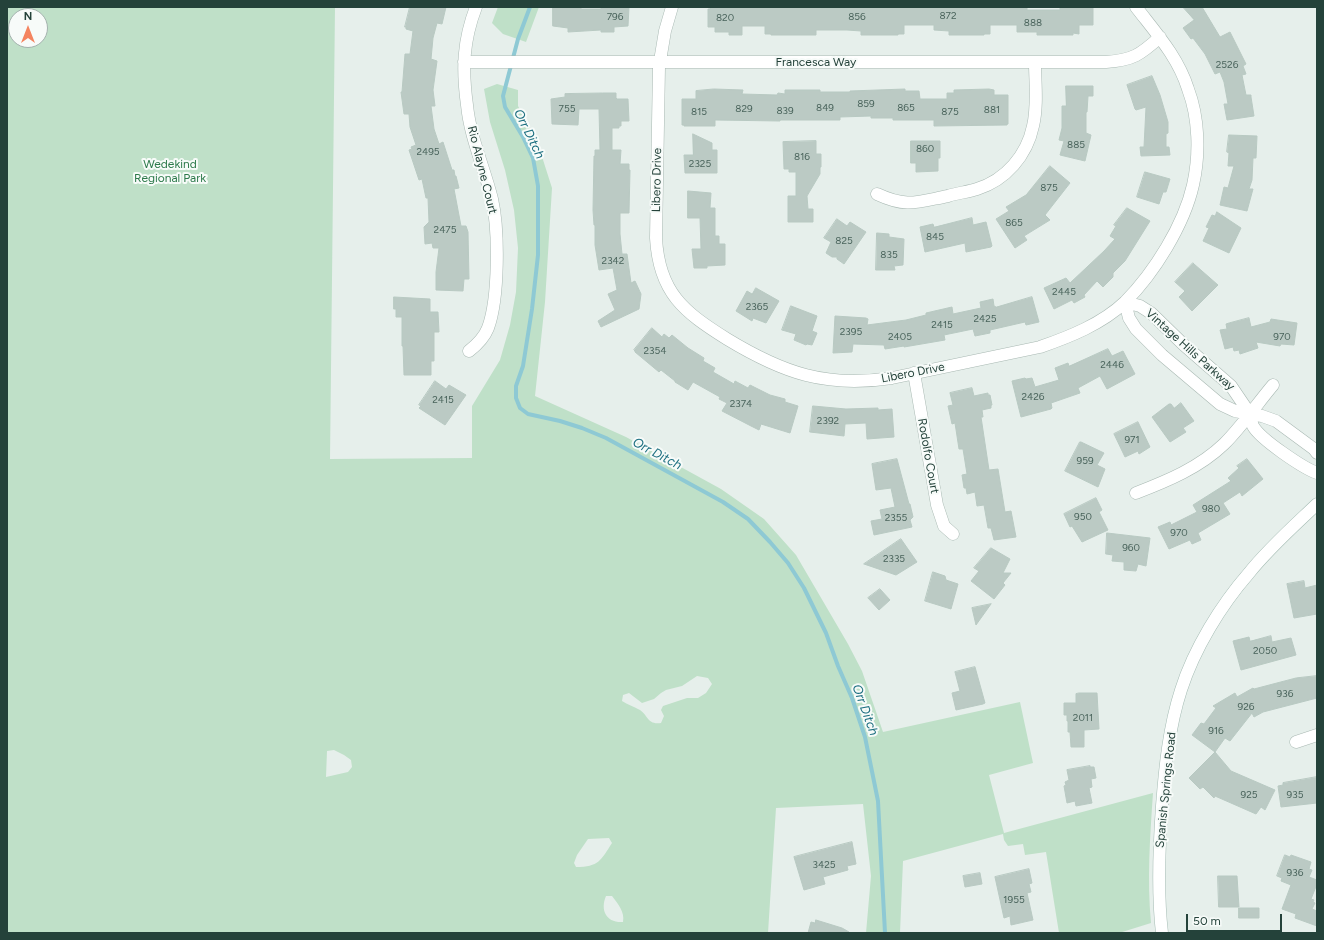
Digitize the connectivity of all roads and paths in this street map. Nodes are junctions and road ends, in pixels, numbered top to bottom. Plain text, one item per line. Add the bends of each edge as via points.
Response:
1 (476, 7) edge
2 (672, 7) edge
3 (1136, 7) edge
4 (1160, 37) junction
5 (464, 62) junction
6 (660, 62) junction
7 (1035, 62) junction
8 (877, 194) dead end
9 (1124, 302) junction
10 (469, 351) dead end
11 (914, 373) junction
12 (1273, 384) dead end
13 (1250, 414) junction
14 (1317, 453) edge
15 (1317, 473) edge
16 (1136, 493) dead end
17 (1317, 504) edge
18 (953, 534) dead end
19 (1317, 736) edge
20 (1296, 742) dead end
21 (1162, 933) edge

1 - 5 street, Rio Alayne Court via 468,32
2 - 6 street, Libero Drive
3 - 4 street, Libero Drive
4 - 7 street, Francesca Way via 1142,52 1121,61
4 - 9 street, Libero Drive via 1181,70 1190,96 1196,122 1197,162 1193,185 1180,222 1155,266
5 - 6 street, Francesca Way
5 - 10 street, Rio Alayne Court via 467,107 492,200 496,243 491,318 481,342
6 - 7 street, Francesca Way
6 - 11 street, Libero Drive via 657,253 669,288 679,302 691,315 752,354 791,371 818,378 852,381
7 - 8 street via 1033,126 1022,154 1004,174 977,189 914,203 892,201
9 - 11 street, Libero Drive via 1095,323 1040,347
9 - 13 street, Vintage Hills Parkway via 1140,306 1151,313 1184,346 1231,386
9 - 13 street, Vintage Hills Parkway via 1136,329 1162,355 1220,404
11 - 18 street, Rodolfo Court via 937,505 944,526
12 - 13 street
13 - 14 street, Vintage Hills Parkway via 1276,421
13 - 15 street, Vintage Hills Parkway via 1253,426 1268,441 1298,463
13 - 16 street via 1223,444 1197,465
17 - 21 street, Spanish Springs Road via 1248,574 1210,627 1185,677 1170,732 1163,793 1159,861
19 - 20 street

